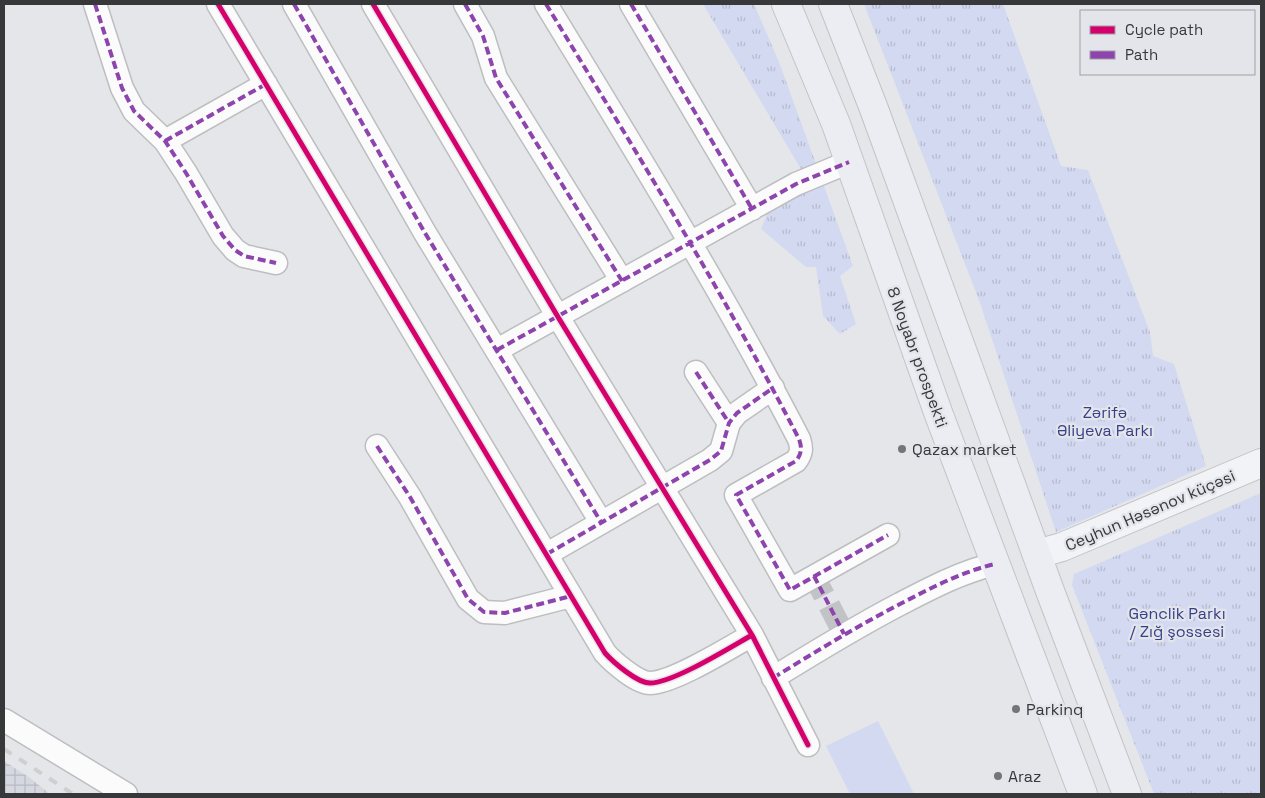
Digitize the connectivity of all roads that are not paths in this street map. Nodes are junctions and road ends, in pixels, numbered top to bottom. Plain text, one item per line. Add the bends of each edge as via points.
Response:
1 (95, 4) edge
2 (218, 4) edge
3 (294, 4) edge
4 (373, 4) edge
5 (465, 4) edge
6 (546, 4) edge
7 (631, 4) edge
8 (786, 4) edge
9 (833, 4) edge
10 (266, 84) junction
11 (165, 141) junction
12 (849, 162) junction
13 (752, 210) junction
14 (691, 243) junction
15 (276, 262) dead end
16 (622, 281) junction
17 (558, 317) junction
18 (497, 350) junction
19 (696, 372) dead end
20 (772, 388) junction
21 (729, 423) junction
22 (377, 446) dead end
23 (1261, 463) edge
24 (663, 489) junction
25 (601, 522) junction
26 (888, 535) dead end
27 (547, 554) junction
28 (1037, 554) junction
29 (995, 564) junction
30 (571, 596) junction
31 (752, 635) junction
32 (773, 678) junction
33 (4, 720) edge
34 (808, 745) dead end
35 (126, 794) edge
36 (1084, 794) edge
37 (1128, 794) edge

1 - 11 street via 130,104
2 - 10 street
3 - 18 street via 425,233
4 - 17 street
5 - 16 street via 483,36 496,78
6 - 14 street
7 - 13 street
8 - 12 highway, 8 Noyabr prospekti
9 - 28 highway
10 - 11 street
10 - 27 street
11 - 15 street via 223,236 235,250 244,256
12 - 13 street via 796,184
12 - 29 highway, 8 Noyabr prospekti
13 - 14 street
14 - 16 street
14 - 20 street
16 - 17 street
17 - 18 street
17 - 24 street
18 - 25 street
19 - 21 street
20 - 21 street via 737,413
20 - 26 street via 799,438 801,454 796,461 736,495 790,590
21 - 24 street via 721,450
22 - 30 street via 468,599 484,612 505,613
23 - 28 main road, Ceyhun Həsənov küçəsi via 1062,547
24 - 25 street
24 - 31 street
25 - 27 street
27 - 30 street
28 - 29 highway
28 - 37 highway
29 - 32 street via 937,585 844,634
29 - 36 highway, 8 Noyabr prospekti
30 - 31 street via 612,661 649,683 675,676
31 - 32 street
32 - 34 street
33 - 35 street

